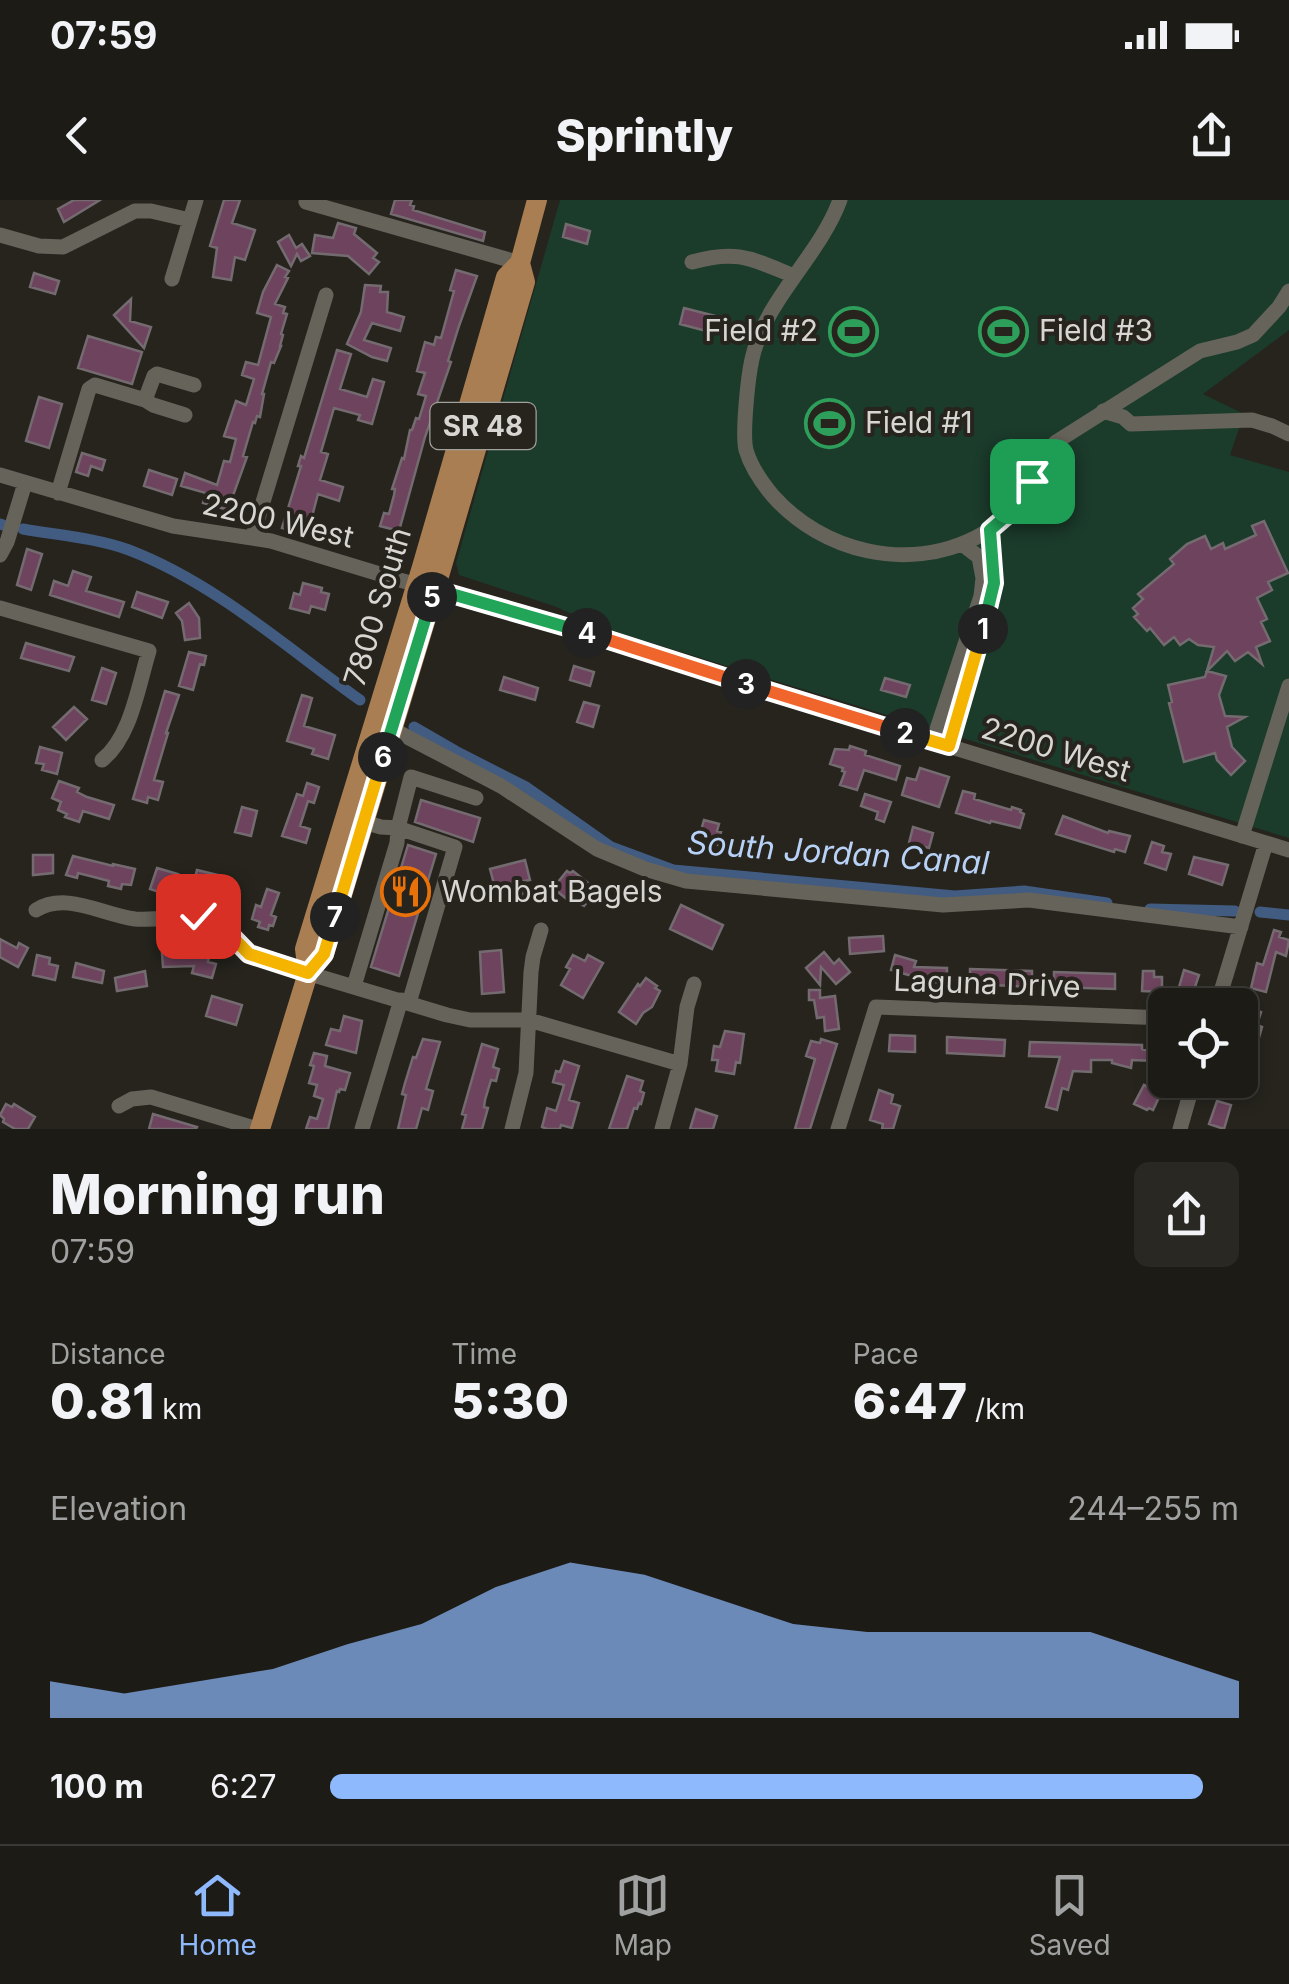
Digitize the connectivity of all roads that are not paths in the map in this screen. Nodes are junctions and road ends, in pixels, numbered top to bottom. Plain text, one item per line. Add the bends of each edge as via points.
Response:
1 (196, 200) edge
2 (307, 200) edge
3 (538, 200) edge
4 (840, 200) edge
5 (133, 206) edge
6 (190, 220) junction
7 (0, 235) edge
8 (692, 262) dead end
9 (520, 263) junction
10 (794, 276) junction
11 (172, 279) dead end
12 (1289, 291) edge
13 (326, 294) dead end
14 (194, 384) dead end
15 (146, 400) junction
16 (1102, 411) junction
17 (185, 415) dead end
18 (1289, 434) edge
19 (0, 476) edge
20 (25, 483) junction
21 (58, 492) junction
22 (990, 530) junction
23 (252, 538) junction
24 (962, 544) junction
25 (0, 555) edge
26 (425, 587) junction
27 (0, 608) edge
28 (1289, 686) edge
29 (392, 729) junction
30 (941, 744) junction
31 (102, 760) dead end
32 (476, 798) dead end
33 (364, 822) junction
34 (398, 828) junction
35 (1242, 836) junction
36 (1266, 843) junction
37 (1289, 850) edge
38 (36, 910) dead end
39 (1241, 927) junction
40 (541, 930) dead end
41 (308, 973) junction
42 (694, 984) dead end
43 (354, 986) junction
44 (1222, 988) edge
45 (405, 1002) junction
46 (1148, 1017) edge
47 (529, 1020) junction
48 (680, 1064) junction
49 (1189, 1098) edge
50 (119, 1106) dead end
51 (220, 1124) edge
52 (259, 1129) edge
53 (362, 1129) edge
54 (512, 1129) edge
55 (662, 1129) edge
56 (838, 1129) edge
57 (1180, 1129) edge

1 - 6 street
2 - 9 street
3 - 9 main road, 7800 South / SR 48
4 - 10 street
5 - 6 street
5 - 7 street via 63,247
6 - 11 street
8 - 10 street via 719,254 743,257
9 - 26 main road, 7800 South / SR 48 via 506,277
10 - 24 street via 766,321 751,363 744,442 759,477 798,519 852,546 914,555
12 - 16 street via 1253,335 1200,351
13 - 23 street
14 - 15 street via 158,374
15 - 17 street
15 - 21 street via 95,385 89,389
16 - 18 street via 1131,424 1252,420
16 - 22 street via 1048,450 1019,505
19 - 20 street, 2200 West
20 - 21 street, 2200 West
20 - 25 street
21 - 23 street, 2200 West via 174,526
22 - 24 street
22 - 30 street via 992,596
23 - 26 street, 2200 West
24 - 30 street via 980,557 982,588
26 - 29 main road, 7800 South / SR 48
26 - 30 street, 2200 West
26 - 41 main road, 7800 South / SR 48 via 306,949
27 - 31 street via 149,652 122,737
28 - 35 street
29 - 33 main road, 7800 South / SR 48
29 - 39 street via 502,786 597,849 686,880 942,905 1029,900
30 - 35 street, 2200 West
32 - 34 street via 411,777
33 - 34 street
33 - 41 main road, 7800 South / SR 48 via 324,954
34 - 43 street
34 - 45 street via 456,847
35 - 36 street, 2200 West
36 - 37 street, 2200 West
36 - 39 street
38 - 41 street via 64,902 136,919 207,917 249,954
39 - 44 street
40 - 47 street
41 - 43 street
41 - 52 main road, 7800 South / SR 48
42 - 48 street
43 - 45 street
45 - 47 street via 470,1020
45 - 53 street
46 - 56 street, Laguna Drive via 876,1007
47 - 48 street
47 - 54 street via 525,1083
48 - 55 street
49 - 57 street
50 - 51 street via 151,1097
51 - 52 street

